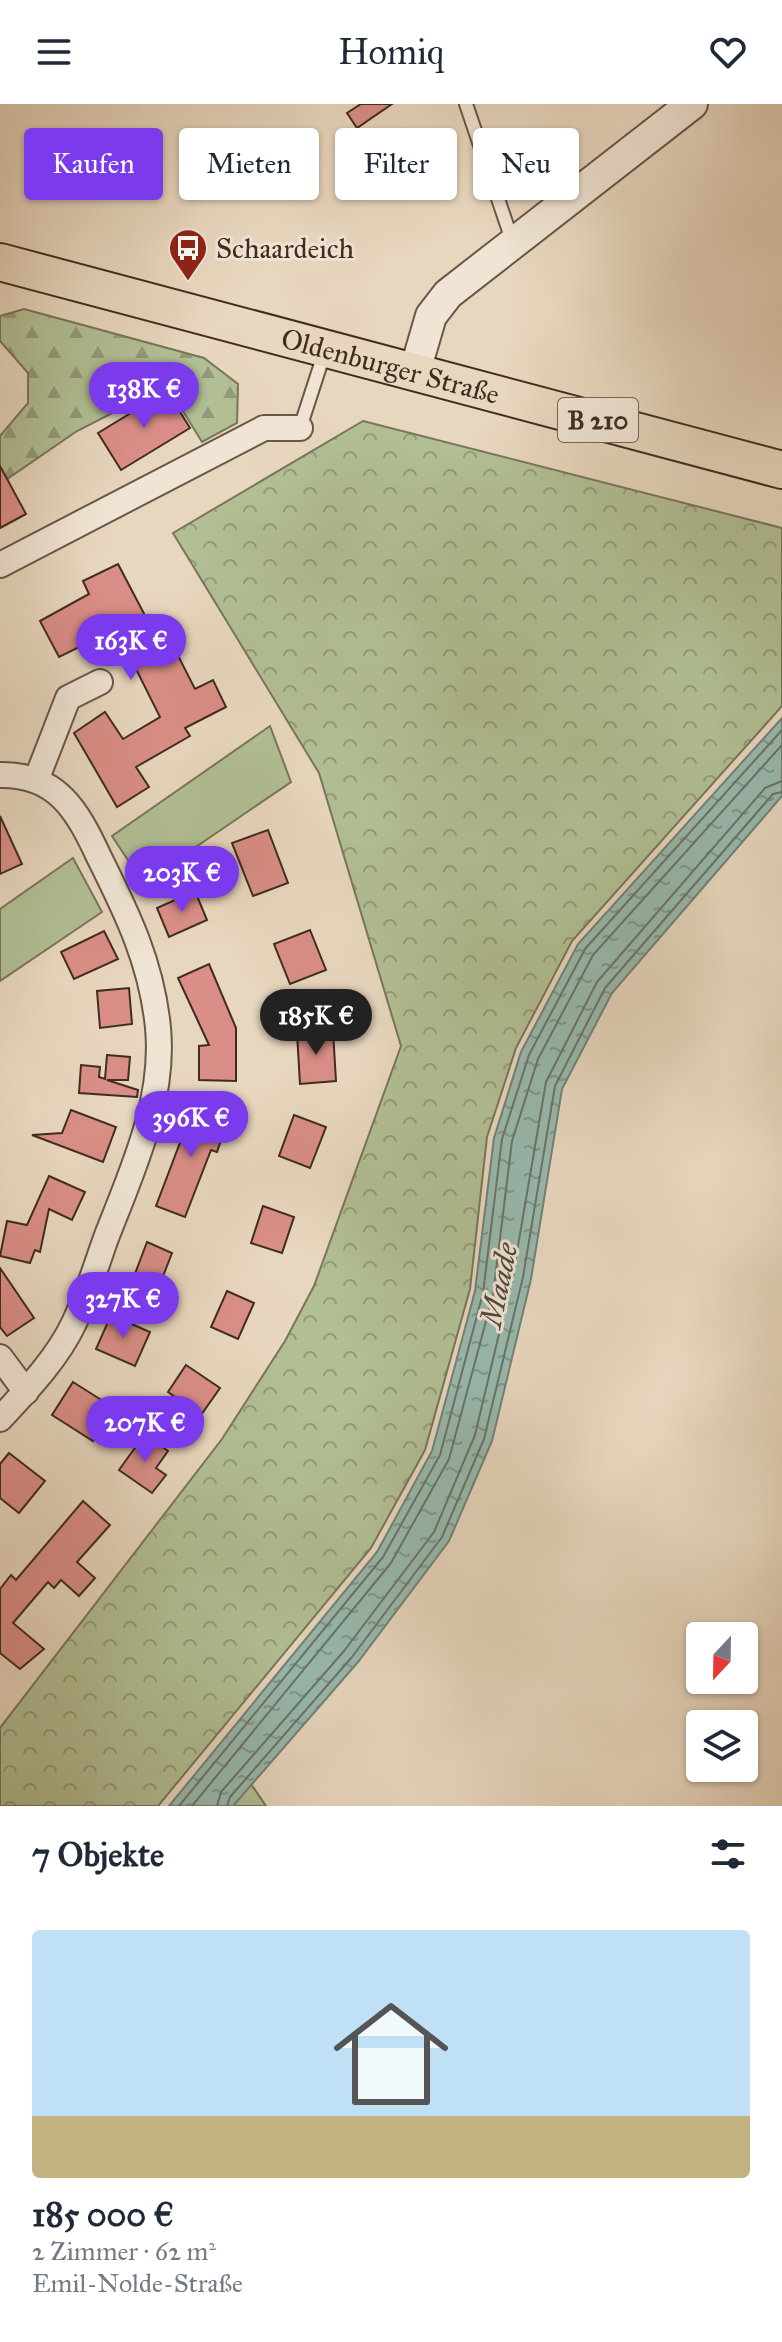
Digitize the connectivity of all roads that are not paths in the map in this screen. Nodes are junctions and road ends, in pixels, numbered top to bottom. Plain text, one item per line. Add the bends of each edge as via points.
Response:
1 (466, 104) edge
2 (692, 104) edge
3 (513, 243) junction
4 (0, 262) edge
5 (326, 347) junction
6 (415, 371) junction
7 (300, 428) joint
8 (782, 470) edge
9 (0, 565) edge
10 (100, 682) dead end
11 (0, 775) edge
12 (37, 778) junction
13 (0, 1357) edge
14 (26, 1392) junction
15 (0, 1419) edge

1 - 3 lane
2 - 3 street
3 - 6 street via 448,294 431,316
4 - 5 main road, Oldenburger Straße / B 210
5 - 6 main road, Oldenburger Straße / B 210
5 - 7 lane
6 - 8 main road, Oldenburger Straße / B 210
7 - 9 street via 264,428
10 - 12 street via 68,698
11 - 12 street
12 - 14 street via 66,800 115,888 148,962 158,1030 150,1118 138,1159 74,1323
13 - 14 street
14 - 15 street

